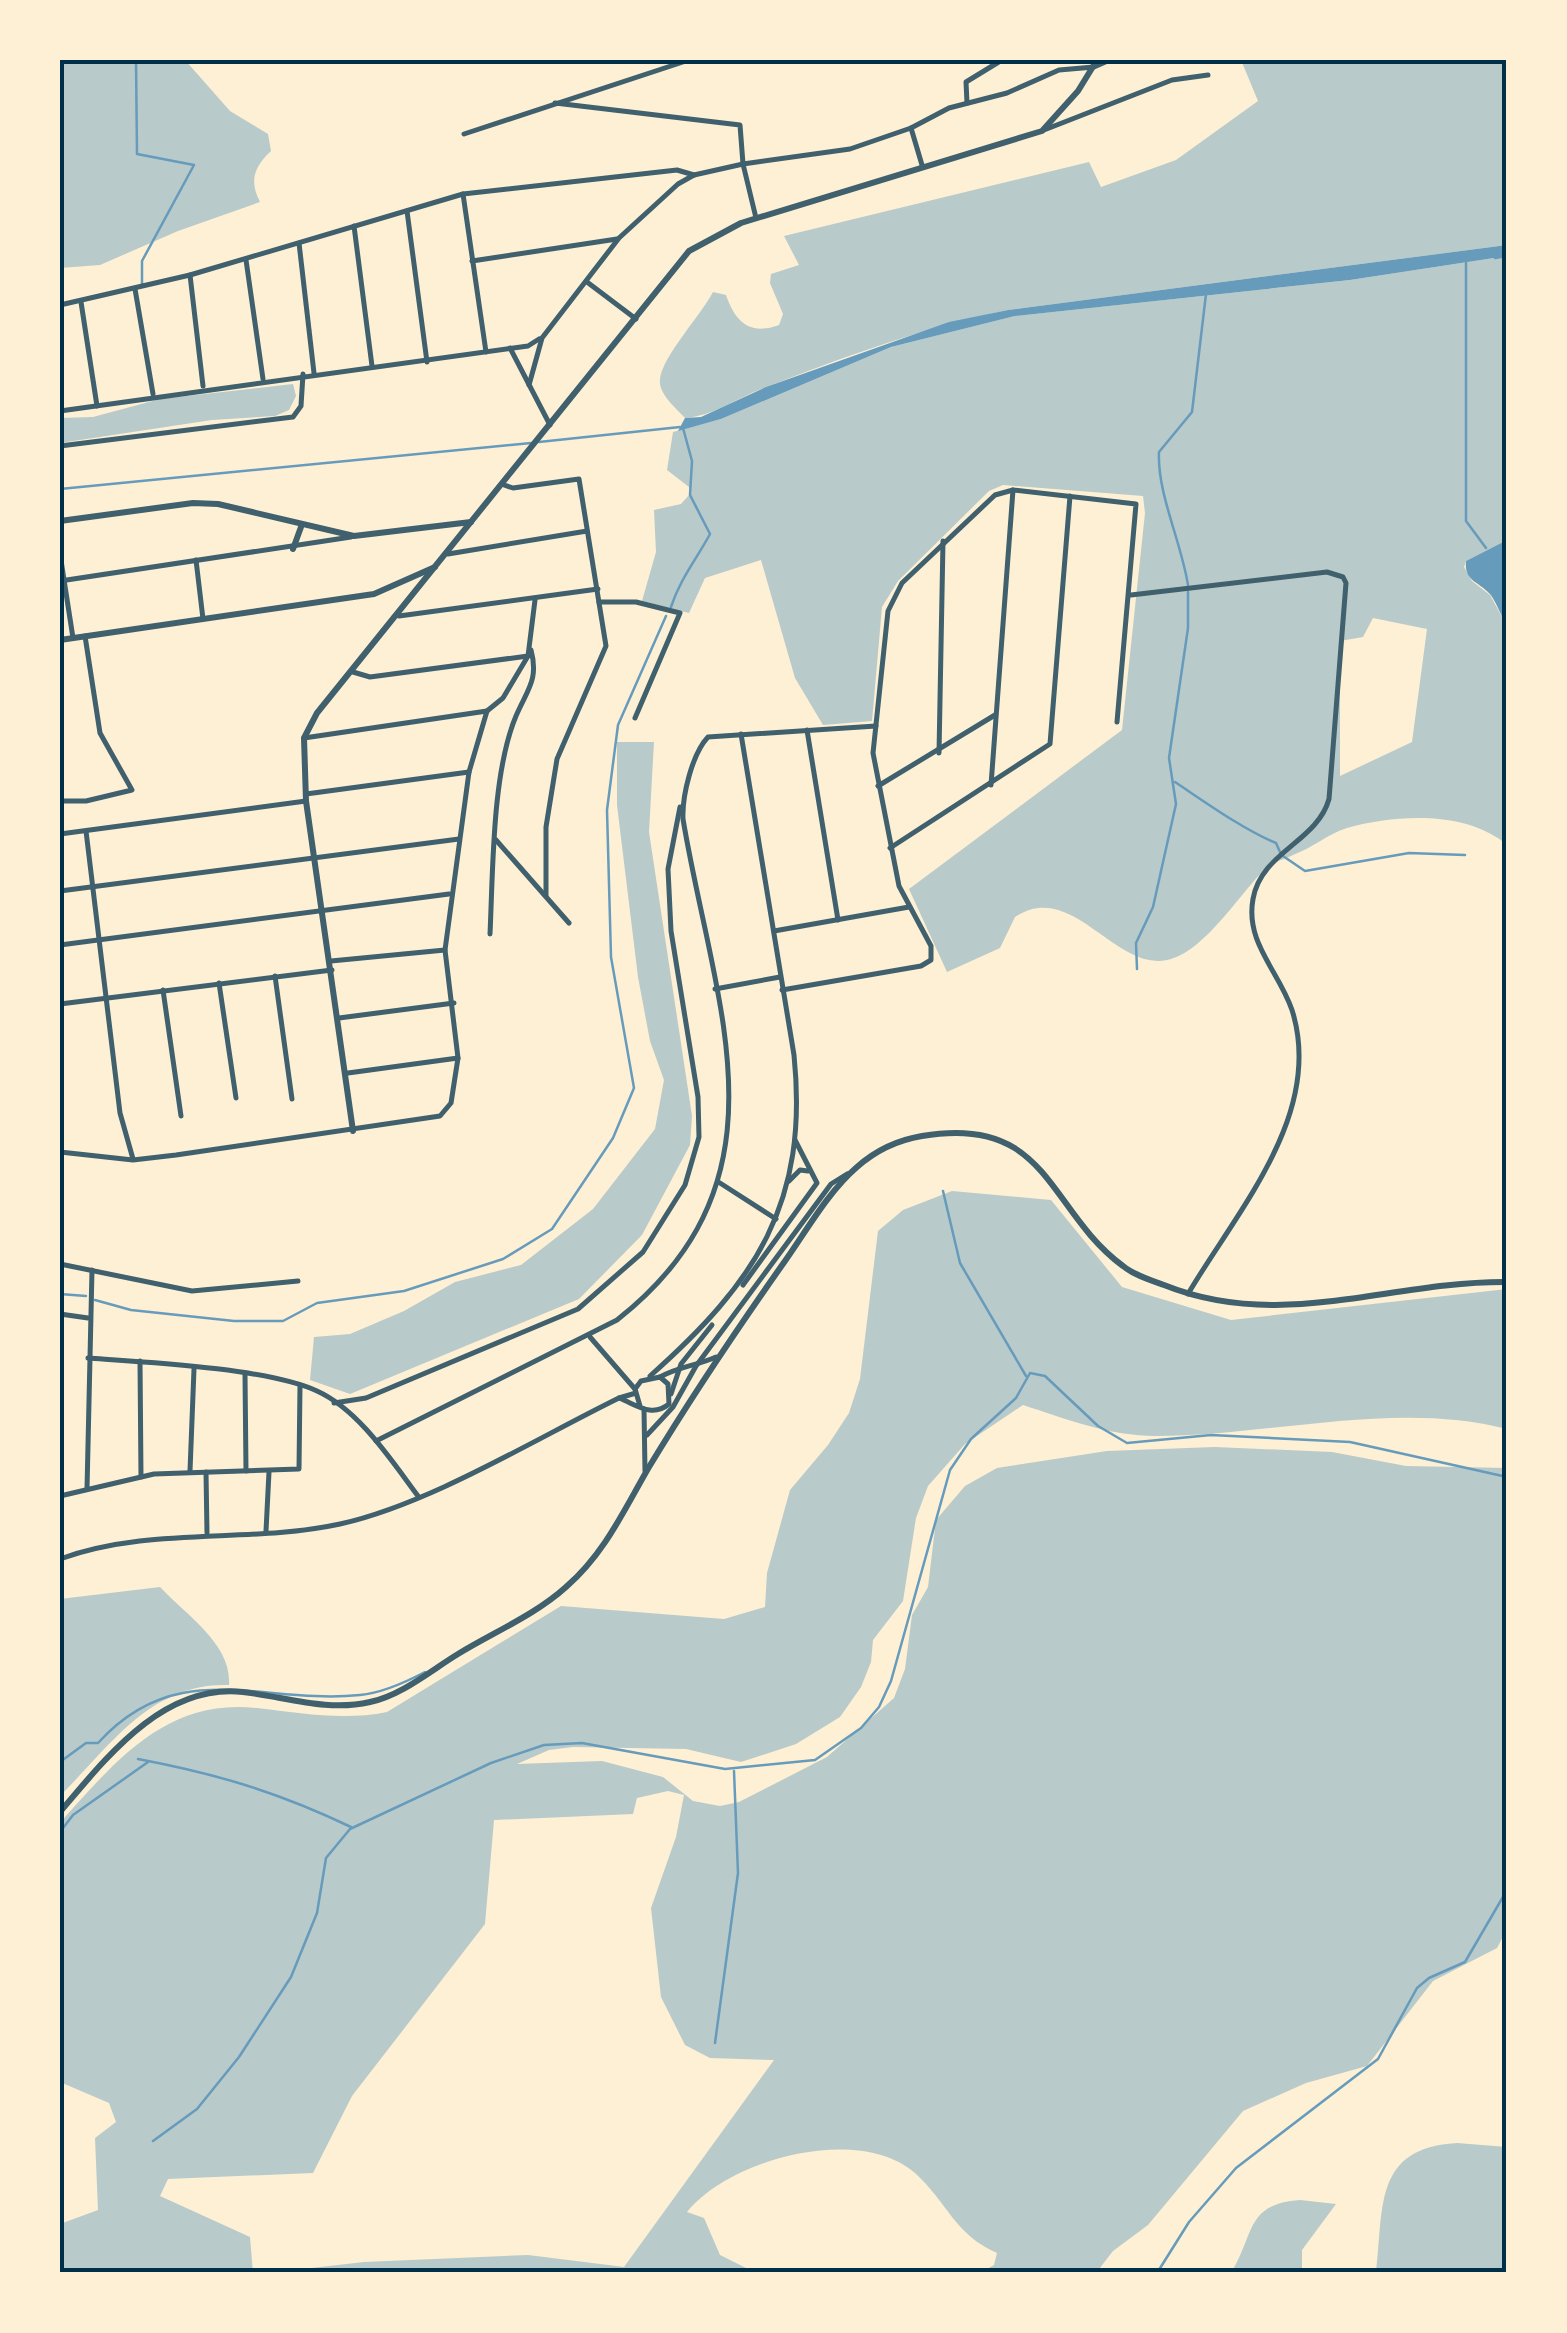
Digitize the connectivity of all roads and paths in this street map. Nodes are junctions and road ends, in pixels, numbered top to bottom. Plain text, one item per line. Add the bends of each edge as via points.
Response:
1 (689, 60) edge
2 (1002, 60) edge
3 (1110, 60) edge
4 (1096, 64) edge
5 (1208, 75) dead end
6 (555, 103) junction
7 (967, 103) junction
8 (912, 128) junction
9 (1042, 132) junction
10 (464, 134) dead end
11 (742, 164) junction
12 (922, 165) junction
13 (694, 175) junction
14 (463, 194) junction
15 (407, 211) junction
16 (756, 219) junction
17 (354, 226) junction
18 (619, 238) junction
19 (300, 243) junction
20 (246, 260) junction
21 (472, 260) junction
22 (190, 275) junction
23 (587, 282) junction
24 (135, 289) junction
25 (80, 302) junction
26 (60, 305) edge
27 (636, 319) junction
28 (542, 338) junction
29 (510, 347) junction
30 (486, 352) junction
31 (427, 362) junction
32 (372, 368) junction
33 (314, 373) junction
34 (303, 374) junction
35 (263, 379) junction
36 (529, 385) junction
37 (204, 388) junction
38 (153, 395) junction
39 (97, 406) junction
40 (60, 411) edge
41 (550, 425) junction
42 (60, 446) edge
43 (504, 485) junction
44 (1012, 490) junction
45 (1070, 496) junction
46 (60, 521) edge
47 (472, 522) junction
48 (301, 527) junction
49 (587, 531) junction
50 (354, 536) junction
51 (944, 540) junction
52 (293, 549) junction
53 (60, 554) edge
54 (448, 554) junction
55 (196, 560) junction
56 (437, 566) junction
57 (62, 581) edge
58 (598, 589) junction
59 (1131, 595) junction
60 (535, 600) junction
61 (599, 602) junction
62 (399, 616) junction
63 (203, 619) junction
64 (84, 636) junction
65 (73, 638) junction
66 (60, 640) edge
67 (530, 645) junction
68 (528, 656) junction
69 (353, 672) junction
70 (487, 711) junction
71 (995, 715) junction
72 (635, 718) dead end
73 (1117, 722) dead end
74 (876, 726) junction
75 (807, 730) junction
76 (742, 734) junction
77 (304, 738) junction
78 (938, 753) junction
79 (469, 772) junction
80 (991, 785) junction
81 (878, 786) junction
82 (306, 798) junction
83 (60, 801) edge
84 (682, 804) junction
85 (86, 831) junction
86 (60, 834) edge
87 (460, 839) junction
88 (496, 840) junction
89 (890, 848) junction
90 (316, 858) junction
91 (93, 886) junction
92 (60, 891) edge
93 (450, 894) junction
94 (546, 896) junction
95 (909, 908) junction
96 (325, 910) junction
97 (838, 920) junction
98 (569, 923) dead end
99 (773, 931) junction
100 (490, 934) dead end
101 (99, 940) junction
102 (60, 946) edge
103 (445, 950) junction
104 (331, 966) junction
105 (275, 976) junction
106 (780, 978) junction
107 (218, 983) junction
108 (715, 989) junction
109 (163, 990) junction
110 (782, 990) junction
111 (108, 999) junction
112 (454, 1003) junction
113 (60, 1004) edge
114 (339, 1018) junction
115 (458, 1058) junction
116 (348, 1072) junction
117 (236, 1098) dead end
118 (292, 1099) dead end
119 (181, 1116) dead end
120 (353, 1131) junction
121 (794, 1138) junction
122 (60, 1152) edge
123 (133, 1160) junction
124 (854, 1169) junction
125 (808, 1171) junction
126 (720, 1183) junction
127 (787, 1183) junction
128 (777, 1220) junction
129 (786, 1229) junction
130 (795, 1235) junction
131 (60, 1264) edge
132 (92, 1270) junction
133 (1505, 1280) edge
134 (298, 1281) dead end
135 (763, 1284) junction
136 (1188, 1294) junction
137 (60, 1314) edge
138 (88, 1318) junction
139 (590, 1336) junction
140 (716, 1356) junction
141 (88, 1358) junction
142 (140, 1361) junction
143 (681, 1364) junction
144 (696, 1366) junction
145 (194, 1369) junction
146 (245, 1374) junction
147 (650, 1376) junction
148 (660, 1378) junction
149 (300, 1385) junction
150 (636, 1391) junction
151 (671, 1394) junction
152 (619, 1398) junction
153 (334, 1404) junction
154 (671, 1405) junction
155 (642, 1408) junction
156 (646, 1434) junction
157 (376, 1441) junction
158 (190, 1471) junction
159 (246, 1471) junction
160 (206, 1472) junction
161 (268, 1472) junction
162 (646, 1473) junction
163 (141, 1477) junction
164 (87, 1489) junction
165 (60, 1496) edge
166 (418, 1496) junction
167 (266, 1531) junction
168 (207, 1534) junction
169 (60, 1559) edge
170 (60, 1812) edge

1 - 6 street
2 - 7 street via 966,82
3 - 4 street
4 - 7 street
4 - 9 street
5 - 9 street via 1172,80
6 - 10 street
6 - 11 street via 740,125
7 - 8 street
8 - 11 street via 850,149
8 - 12 street
9 - 12 street
11 - 13 street
11 - 16 street
12 - 16 street
13 - 14 street via 676,170
13 - 18 street
14 - 15 street
14 - 21 street
15 - 17 street
15 - 31 street
16 - 27 street via 690,251
17 - 19 street
17 - 32 street
18 - 21 street
18 - 23 street
19 - 20 street
19 - 33 street
20 - 22 street
20 - 35 street
21 - 30 street
22 - 24 street
22 - 37 street
23 - 27 street
23 - 28 street
24 - 25 street
24 - 38 street
25 - 26 street
25 - 39 street
27 - 41 street
28 - 29 street
28 - 36 street
29 - 30 street
29 - 36 street
30 - 31 street
31 - 32 street
32 - 33 street
33 - 34 street
34 - 35 street
34 - 42 street via 293,418
35 - 37 street
36 - 41 street
37 - 38 street
38 - 39 street
39 - 40 street
41 - 43 street
43 - 47 street
43 - 49 street via 579,479
44 - 45 street
44 - 51 street via 995,495
44 - 71 street
45 - 59 street via 1136,504
45 - 80 street via 1050,744
46 - 48 street via 193,503
47 - 50 street
47 - 54 street
48 - 50 street
48 - 52 street
49 - 54 street
49 - 58 street
50 - 52 street
51 - 74 street via 892,599
51 - 78 street
52 - 55 street
53 - 57 street
54 - 56 street
55 - 57 street
55 - 63 street
56 - 62 street
56 - 63 street via 374,594
57 - 65 street
58 - 60 street
58 - 61 street
59 - 73 street
59 - 136 street via 1328,572 1346,583 1330,799 1321,822 1270,865 1251,914 1258,948 1282,981 1296,1022 1294,1093 1262,1176
60 - 62 street
60 - 67 street
61 - 72 street via 680,613
61 - 94 street via 606,646 570,722 550,792
62 - 69 street
63 - 64 street
64 - 65 street
64 - 83 street via 100,733 132,790
65 - 66 street
67 - 68 street
67 - 88 street via 536,680 504,756
68 - 69 street via 370,677
68 - 70 street via 503,698
69 - 77 street
70 - 77 street
70 - 79 street
71 - 78 street
71 - 80 street
74 - 75 street
74 - 81 street
75 - 76 street
75 - 97 street
76 - 84 street via 703,741
76 - 99 street
77 - 82 street
78 - 81 street
79 - 82 street
79 - 87 street
80 - 89 street
81 - 89 street
82 - 85 street
82 - 90 street
84 - 108 street
84 - 153 street via 668,869 671,931 699,1137 684,1185 643,1252 578,1309 366,1398
85 - 86 street
85 - 91 street
87 - 90 street
87 - 93 street
88 - 94 street
88 - 100 street
89 - 95 street
90 - 91 street
90 - 96 street
91 - 92 street
91 - 101 street
93 - 96 street
93 - 103 street
94 - 98 street
95 - 97 street
95 - 110 street via 931,946 927,963
96 - 101 street
96 - 104 street
97 - 99 street
99 - 106 street
101 - 102 street
101 - 111 street
103 - 104 street
103 - 112 street
104 - 105 street
104 - 114 street
105 - 107 street
105 - 118 street
106 - 108 street
106 - 110 street
107 - 109 street
107 - 117 street
108 - 126 street via 731,1104
109 - 111 street
109 - 119 street
110 - 121 street via 796,1078
111 - 113 street
111 - 123 street via 120,1112
112 - 114 street
112 - 115 street
114 - 116 street
115 - 116 street
115 - 120 street via 451,1103 440,1116
116 - 120 street
120 - 123 street
121 - 125 street
121 - 127 street
122 - 123 street
124 - 130 street via 830,1184
124 - 135 street
124 - 136 street via 876,1152 925,1135 1008,1144 1050,1177 1074,1215 1124,1267
125 - 127 street
125 - 129 street via 817,1182
126 - 128 street
126 - 139 street via 668,1274
127 - 128 street
128 - 147 street via 709,1323
129 - 130 street
129 - 143 street
130 - 135 street
131 - 132 street
132 - 134 street via 192,1291
132 - 138 street
133 - 136 street via 1258,1308
135 - 140 street
135 - 144 street
137 - 138 street
138 - 141 street
139 - 150 street
139 - 157 street
140 - 144 street
140 - 162 street
141 - 142 street
141 - 164 street
142 - 145 street
142 - 163 street
143 - 144 street
143 - 148 street
143 - 151 street
144 - 154 street
145 - 146 street
145 - 158 street
146 - 149 street
146 - 159 street
147 - 148 street
147 - 150 street
148 - 151 street
149 - 153 street
149 - 161 street via 300,1468
150 - 152 street
150 - 155 street
151 - 154 street
152 - 155 street
152 - 166 street
153 - 157 street
154 - 155 street
154 - 156 street
155 - 156 street
156 - 162 street
157 - 166 street
158 - 160 street
158 - 163 street
159 - 160 street
159 - 161 street
160 - 168 street
161 - 167 street
162 - 170 street via 614,1532 565,1588 422,1678 352,1705 241,1692 188,1699 141,1726
163 - 164 street
164 - 165 street
166 - 167 street via 344,1523
167 - 168 street
168 - 169 street via 130,1539

